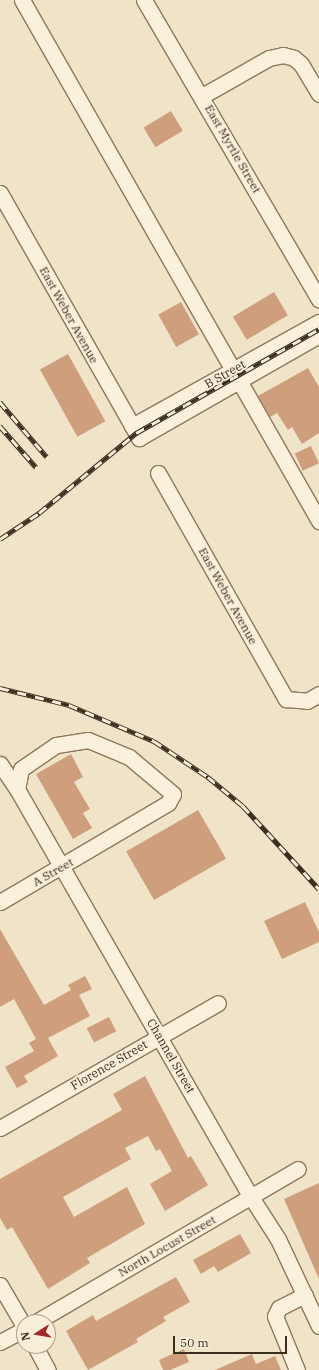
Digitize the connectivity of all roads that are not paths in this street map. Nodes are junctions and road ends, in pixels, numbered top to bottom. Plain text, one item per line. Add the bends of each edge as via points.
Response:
1 (22, 0) edge
2 (144, 0) edge
3 (319, 94) edge
4 (202, 96) junction
5 (0, 193) edge
6 (319, 300) edge
7 (319, 322) edge
8 (319, 336) edge
9 (236, 376) junction
10 (135, 432) joint
11 (158, 473) dead end
12 (319, 521) edge
13 (319, 694) edge
14 (0, 764) edge
15 (17, 788) junction
16 (62, 867) junction
17 (0, 902) edge
18 (218, 1003) dead end
19 (159, 1036) junction
20 (0, 1128) edge
21 (298, 1169) dead end
22 (251, 1197) junction
23 (0, 1285) edge
24 (305, 1295) junction
25 (17, 1314) edge
26 (50, 1314) edge
27 (319, 1326) edge
28 (16, 1333) edge
29 (0, 1342) edge
30 (39, 1354) edge
31 (48, 1370) edge
32 (297, 1370) edge

1 - 9 street
2 - 4 street, East Myrtle Street
3 - 4 street via 301,64 294,58 283,55 269,58
4 - 6 street, East Myrtle Street
5 - 10 street, East Weber Avenue
7 - 9 street, B Street
8 - 9 street
9 - 10 street, B Street
9 - 12 street
11 - 13 street, East Weber Avenue via 286,699 307,701
14 - 15 street, Channel Street
15 - 16 street, Channel Street
15 - 16 street, A Street via 21,769 56,745 88,740 129,756 173,794 168,803
16 - 17 street, A Street
16 - 19 street, Channel Street
18 - 19 street, Florence Street
19 - 20 street, Florence Street
19 - 22 street, Channel Street
21 - 22 street, North Locust Street
22 - 24 street, Channel Street via 278,1239
22 - 26 street, North Locust Street
23 - 25 street
24 - 27 street, Channel Street
24 - 32 street via 279,1308 275,1316
28 - 29 street
30 - 31 street

